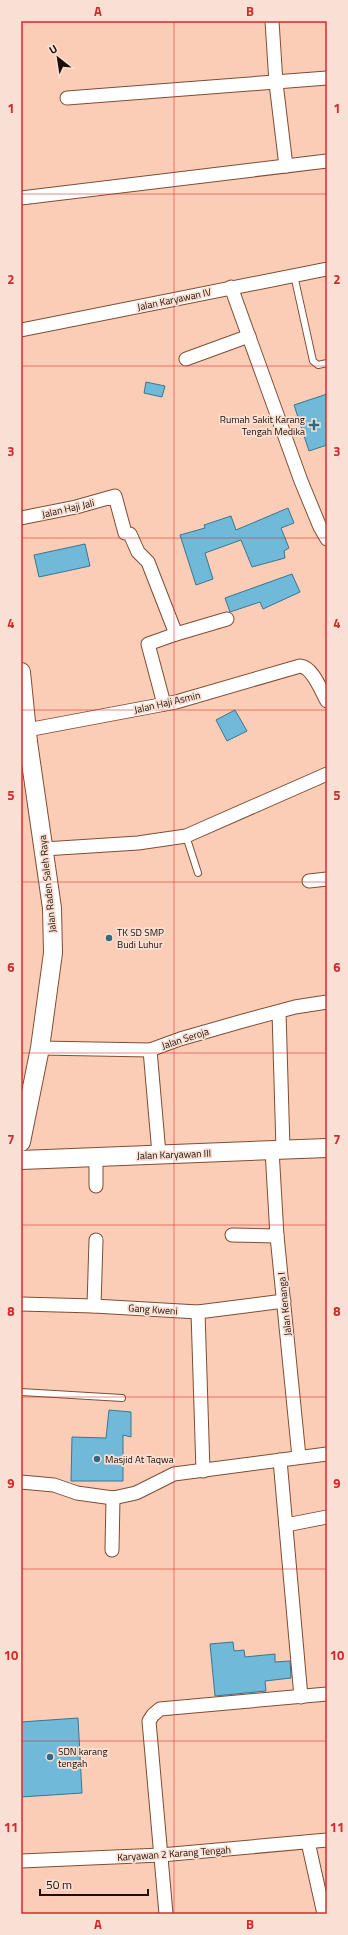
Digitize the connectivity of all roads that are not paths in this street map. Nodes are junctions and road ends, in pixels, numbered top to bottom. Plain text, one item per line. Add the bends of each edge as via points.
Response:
1 (272, 21) edge
2 (327, 78) edge
3 (276, 83) junction
4 (67, 98) dead end
5 (327, 161) edge
6 (286, 166) junction
7 (21, 198) edge
8 (327, 269) edge
9 (294, 275) junction
10 (231, 287) junction
11 (21, 330) edge
12 (249, 336) junction
13 (186, 359) dead end
14 (327, 364) edge
15 (21, 518) edge
16 (327, 539) edge
17 (227, 619) dead end
18 (176, 634) junction
19 (21, 672) edge
20 (327, 701) edge
21 (164, 704) junction
22 (25, 731) edge
23 (327, 774) edge
24 (186, 836) junction
25 (44, 849) junction
26 (198, 873) dead end
27 (327, 879) edge
28 (309, 881) dead end
29 (327, 1002) edge
30 (279, 1012) junction
31 (40, 1048) junction
32 (150, 1050) junction
33 (21, 1142) edge
34 (327, 1148) edge
35 (278, 1150) junction
36 (159, 1154) junction
37 (96, 1157) junction
38 (21, 1160) edge
39 (96, 1186) dead end
40 (232, 1235) dead end
41 (277, 1236) junction
42 (96, 1240) dead end
43 (284, 1301) junction
44 (21, 1304) edge
45 (94, 1306) junction
46 (198, 1312) junction
47 (21, 1392) edge
48 (122, 1398) dead end
49 (327, 1454) edge
50 (300, 1457) junction
51 (280, 1460) junction
52 (203, 1471) junction
53 (21, 1482) edge
54 (113, 1498) junction
55 (327, 1517) edge
56 (286, 1525) junction
57 (112, 1550) dead end
58 (327, 1694) edge
59 (301, 1697) junction
60 (327, 1840) edge
61 (308, 1842) junction
62 (161, 1855) junction
63 (21, 1861) edge
64 (166, 1914) edge
65 (324, 1914) edge

1 - 3 street
2 - 3 street
3 - 4 street
3 - 6 street
5 - 6 street
6 - 7 street
8 - 9 street, Jalan Karyawan IV
9 - 10 street, Jalan Karyawan IV
9 - 14 lane via 314,361 318,365
10 - 11 street, Jalan Karyawan IV
10 - 12 street
12 - 13 street
12 - 16 street via 301,481
15 - 18 street, Jalan Haji Jali via 76,508 116,496 125,533 130,534 138,552 148,562
17 - 18 street
18 - 21 street via 148,644
19 - 22 main road, Jalan Raden Saleh Raya
20 - 21 street, Jalan Haji Asmin via 310,673 304,667 296,667
21 - 22 street, Jalan Haji Asmin
22 - 25 main road, Jalan Raden Saleh Raya
23 - 24 street
24 - 25 street via 138,843
24 - 26 lane
25 - 31 main road, Jalan Raden Saleh Raya via 52,908 53,954
27 - 28 street
29 - 30 street, Jalan Seroja
30 - 32 street, Jalan Seroja
30 - 35 street, Jalan Kenanga I
31 - 32 street, Jalan Seroja
31 - 33 main road, Jalan Raden Saleh Raya
32 - 36 street
34 - 35 main road, Jalan Karyawan III
35 - 36 main road, Jalan Karyawan III
35 - 41 street, Jalan Kenanga I
36 - 37 main road, Jalan Karyawan III
37 - 38 main road, Jalan Karyawan III
37 - 39 street
40 - 41 street
41 - 43 street, Jalan Kenanga I
42 - 45 street
43 - 46 street, Gang Kweni
43 - 50 street, Jalan Kenanga I
44 - 45 street, Gang Kweni
45 - 46 street, Gang Kweni
46 - 52 street
47 - 48 lane
49 - 50 street
50 - 51 street
51 - 52 street
51 - 56 street
52 - 54 street via 174,1474 136,1493
53 - 54 street via 54,1485 77,1493
54 - 57 street
55 - 56 street
56 - 59 street
58 - 59 street
59 - 62 street via 160,1709 153,1714 149,1721
60 - 61 street, Karyawan 2 Karang Tengah
61 - 62 street, Karyawan 2 Karang Tengah
61 - 65 street
62 - 63 street, Karyawan 2 Karang Tengah
62 - 64 street

